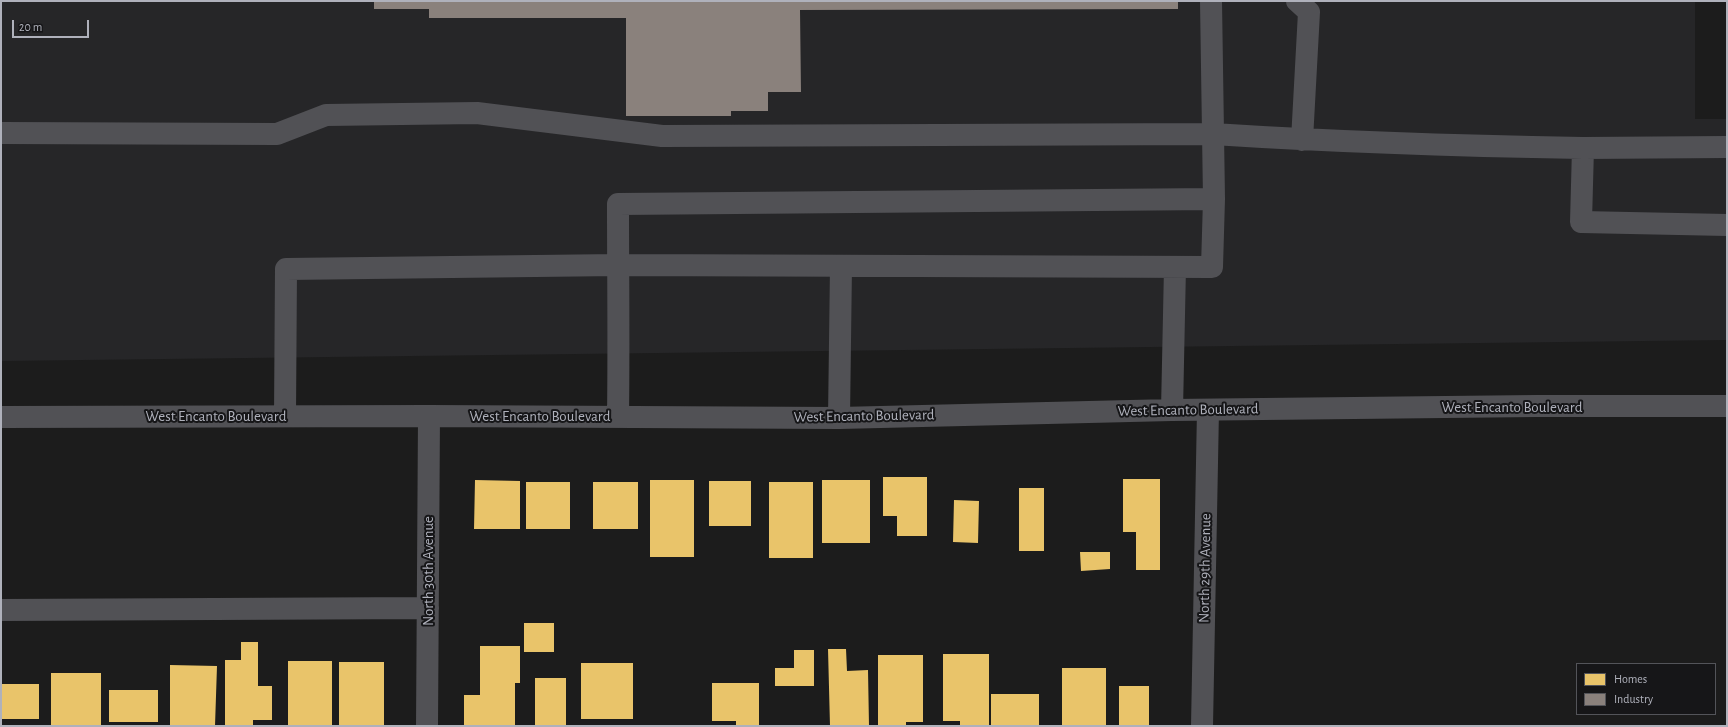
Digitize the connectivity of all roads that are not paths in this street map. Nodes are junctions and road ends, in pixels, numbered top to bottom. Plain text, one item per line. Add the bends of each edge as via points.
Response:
1 (1211, 1) edge
2 (1297, 1) edge
3 (1, 133) edge
4 (1213, 134) junction
5 (1302, 140) junction
6 (1727, 147) edge
7 (1583, 148) junction
8 (1214, 199) junction
9 (1727, 225) edge
10 (618, 265) junction
11 (840, 266) junction
12 (1175, 267) junction
13 (1727, 406) edge
14 (1172, 410) junction
15 (1208, 410) junction
16 (285, 416) junction
17 (429, 416) junction
18 (618, 416) junction
19 (1, 417) edge
20 (839, 418) junction
21 (428, 608) junction
22 (1, 610) edge
23 (427, 726) edge
24 (1202, 726) edge

1 - 4 street
2 - 5 street via 1309,12
3 - 4 street via 277,134 326,115 477,113 662,136
4 - 5 street
4 - 8 street
5 - 7 street
6 - 7 street
7 - 9 street via 1581,222
8 - 10 street via 618,204
8 - 12 street via 1212,267
10 - 11 street
10 - 16 street via 286,269
10 - 18 street
11 - 12 street
11 - 20 street
12 - 14 street
13 - 15 street, West Encanto Boulevard
14 - 15 street, West Encanto Boulevard
14 - 20 street, West Encanto Boulevard
15 - 24 street, North 29th Avenue
16 - 17 street, West Encanto Boulevard
16 - 19 street, West Encanto Boulevard
17 - 18 street, West Encanto Boulevard
17 - 21 street, North 30th Avenue
18 - 20 street, West Encanto Boulevard
21 - 22 street
21 - 23 street, North 30th Avenue

